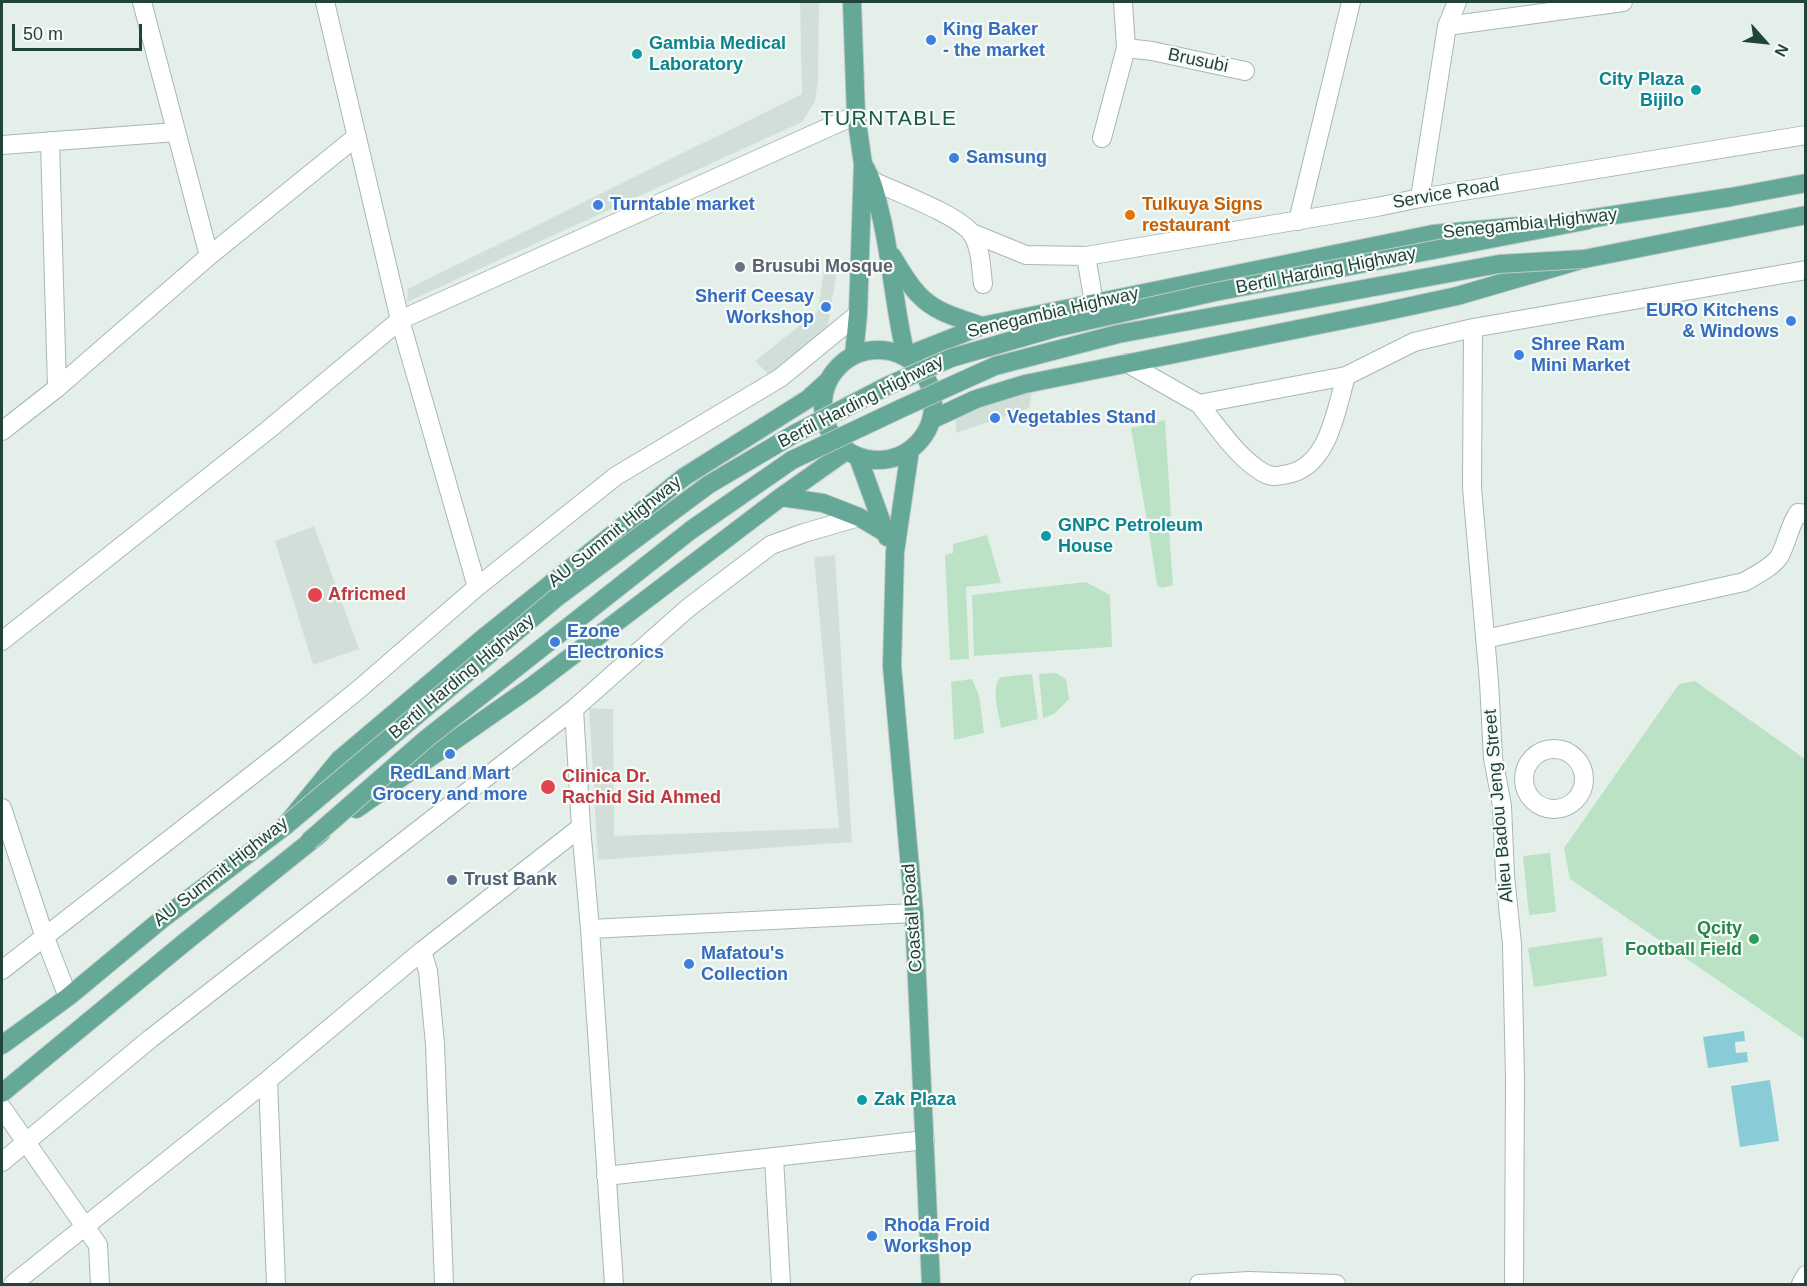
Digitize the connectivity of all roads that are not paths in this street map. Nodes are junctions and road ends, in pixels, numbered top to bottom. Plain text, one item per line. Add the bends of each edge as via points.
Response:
1 (142, 2) edge
2 (325, 2) edge
3 (852, 2) edge
4 (1123, 2) edge
5 (1351, 2) edge
6 (1457, 2) edge
7 (1623, 2) edge
8 (1447, 26) junction
9 (1126, 48) junction
10 (1245, 71) dead end
11 (856, 115) junction
12 (176, 132) junction
13 (1806, 135) edge
14 (356, 137) junction
15 (1102, 138) dead end
16 (50, 141) junction
17 (2, 145) edge
18 (863, 164) junction
19 (873, 181) junction
20 (1806, 183) edge
21 (1420, 198) junction
22 (1806, 215) edge
23 (1589, 220) junction
24 (1298, 221) junction
25 (972, 233) junction
26 (889, 252) junction
27 (209, 256) junction
28 (1086, 256) junction
29 (1584, 259) junction
30 (1806, 270) edge
31 (982, 284) dead end
32 (1094, 303) junction
33 (858, 314) junction
34 (400, 320) junction
35 (982, 326) junction
36 (1473, 328) junction
37 (854, 355) junction
38 (906, 357) junction
39 (1127, 363) junction
40 (1346, 376) junction
41 (828, 381) junction
42 (57, 388) junction
43 (1199, 404) junction
44 (931, 420) junction
45 (2, 431) edge
46 (910, 450) junction
47 (852, 454) junction
48 (781, 497) junction
49 (1806, 514) edge
50 (859, 517) junction
51 (884, 532) junction
52 (895, 552) junction
53 (477, 587) junction
54 (1485, 639) junction
55 (2, 641) edge
56 (574, 709) junction
57 (1523, 780) dead end
58 (1498, 784) junction
59 (2, 808) edge
60 (285, 826) junction
61 (581, 827) junction
62 (309, 841) junction
63 (914, 913) junction
64 (590, 929) junction
65 (44, 935) junction
66 (422, 951) junction
67 (2, 970) edge
68 (68, 997) junction
69 (2, 1045) edge
70 (268, 1080) junction
71 (2, 1093) edge
72 (2, 1108) edge
73 (925, 1140) junction
74 (27, 1142) junction
75 (774, 1157) junction
76 (2, 1161) edge
77 (606, 1176) junction
78 (87, 1227) junction
79 (1806, 1275) edge
80 (13, 1284) edge
81 (100, 1284) edge
82 (276, 1284) edge
83 (444, 1284) edge
84 (614, 1284) edge
85 (781, 1284) edge
86 (931, 1284) edge
87 (1199, 1284) edge
88 (1336, 1284) edge
89 (1514, 1284) edge
90 (1801, 1284) edge

1 - 12 street
2 - 14 street
3 - 11 main road
4 - 9 street
5 - 24 street
6 - 8 street
7 - 8 street
8 - 21 street
9 - 10 street, Brusubi
9 - 15 street
11 - 18 main road
11 - 34 street
12 - 16 street
12 - 27 street
13 - 21 street, Service Road
14 - 27 street
14 - 34 street
16 - 17 street
16 - 42 street
18 - 19 main road
18 - 33 main road
19 - 25 street, Service Road via 937,210
19 - 26 main road
20 - 23 main road, Senegambia Highway
21 - 24 street, Service Road
22 - 29 main road, Senegambia Highway
23 - 32 main road, Senegambia Highway via 1433,234
23 - 60 main road, Bertil Harding Highway, bridge via 1215,292 1055,328 951,358 887,386 708,485 556,598
24 - 28 street, Service Road
25 - 28 street, Service Road via 1026,255
25 - 31 street via 980,255
26 - 35 main road via 928,303 946,314
26 - 38 main road
27 - 42 street
28 - 32 street
29 - 39 main road, Senegambia Highway via 1457,296
29 - 62 main road, Bertil Harding Highway, bridge via 1499,264 1118,334 995,366 902,408 792,460 691,530 426,739
30 - 36 street
32 - 35 main road, Senegambia Highway
33 - 37 main road
33 - 53 street via 780,378 616,476
34 - 53 street
34 - 55 street
35 - 38 main road, Senegambia Highway
36 - 40 street via 1414,342
36 - 54 street, Alieu Badou Jeng Street via 1472,488
37 - 38 main road via 871,349 889,350
37 - 41 main road via 839,365
38 - 44 main road via 920,368 930,384 934,402
39 - 43 street
39 - 44 main road, Senegambia Highway via 1025,384 976,399
40 - 43 street
40 - 43 street via 1328,439 1298,472 1273,477 1241,455
41 - 47 main road via 823,398 824,416 830,434
41 - 60 main road, AU Summit Highway via 808,399 684,477 487,635 339,760
42 - 45 street
44 - 46 main road via 923,437
46 - 47 main road via 894,458 876,460
46 - 52 main road, Coastal Road
47 - 48 main road, AU Summit Highway
47 - 51 main road
48 - 50 main road via 823,503
48 - 62 main road, AU Summit Highway via 531,687
49 - 54 street via 1798,513 1792,522 1779,557 1744,582
50 - 51 main road
50 - 56 street via 771,545 688,608
51 - 52 main road
52 - 63 main road, Coastal Road via 892,666
53 - 65 street via 288,747
54 - 58 street, Alieu Badou Jeng Street
56 - 61 street
56 - 74 street via 150,1039
57 - 58 street
58 - 89 street, Alieu Badou Jeng Street via 1503,806 1512,944
59 - 65 street
60 - 68 main road, AU Summit Highway via 162,919
61 - 64 street
61 - 66 street
62 - 71 main road, AU Summit Highway
63 - 64 street
63 - 73 main road, Coastal Road
64 - 77 street
65 - 67 street
65 - 68 street
66 - 70 street
66 - 83 street via 428,971 435,1044
68 - 69 main road, AU Summit Highway
70 - 78 street
70 - 82 street
72 - 74 street
73 - 75 street
73 - 86 main road, Coastal Road
74 - 76 street
74 - 78 street
75 - 77 street
75 - 85 street
77 - 84 street
78 - 80 street
78 - 81 street via 98,1245
79 - 90 street
87 - 88 street

